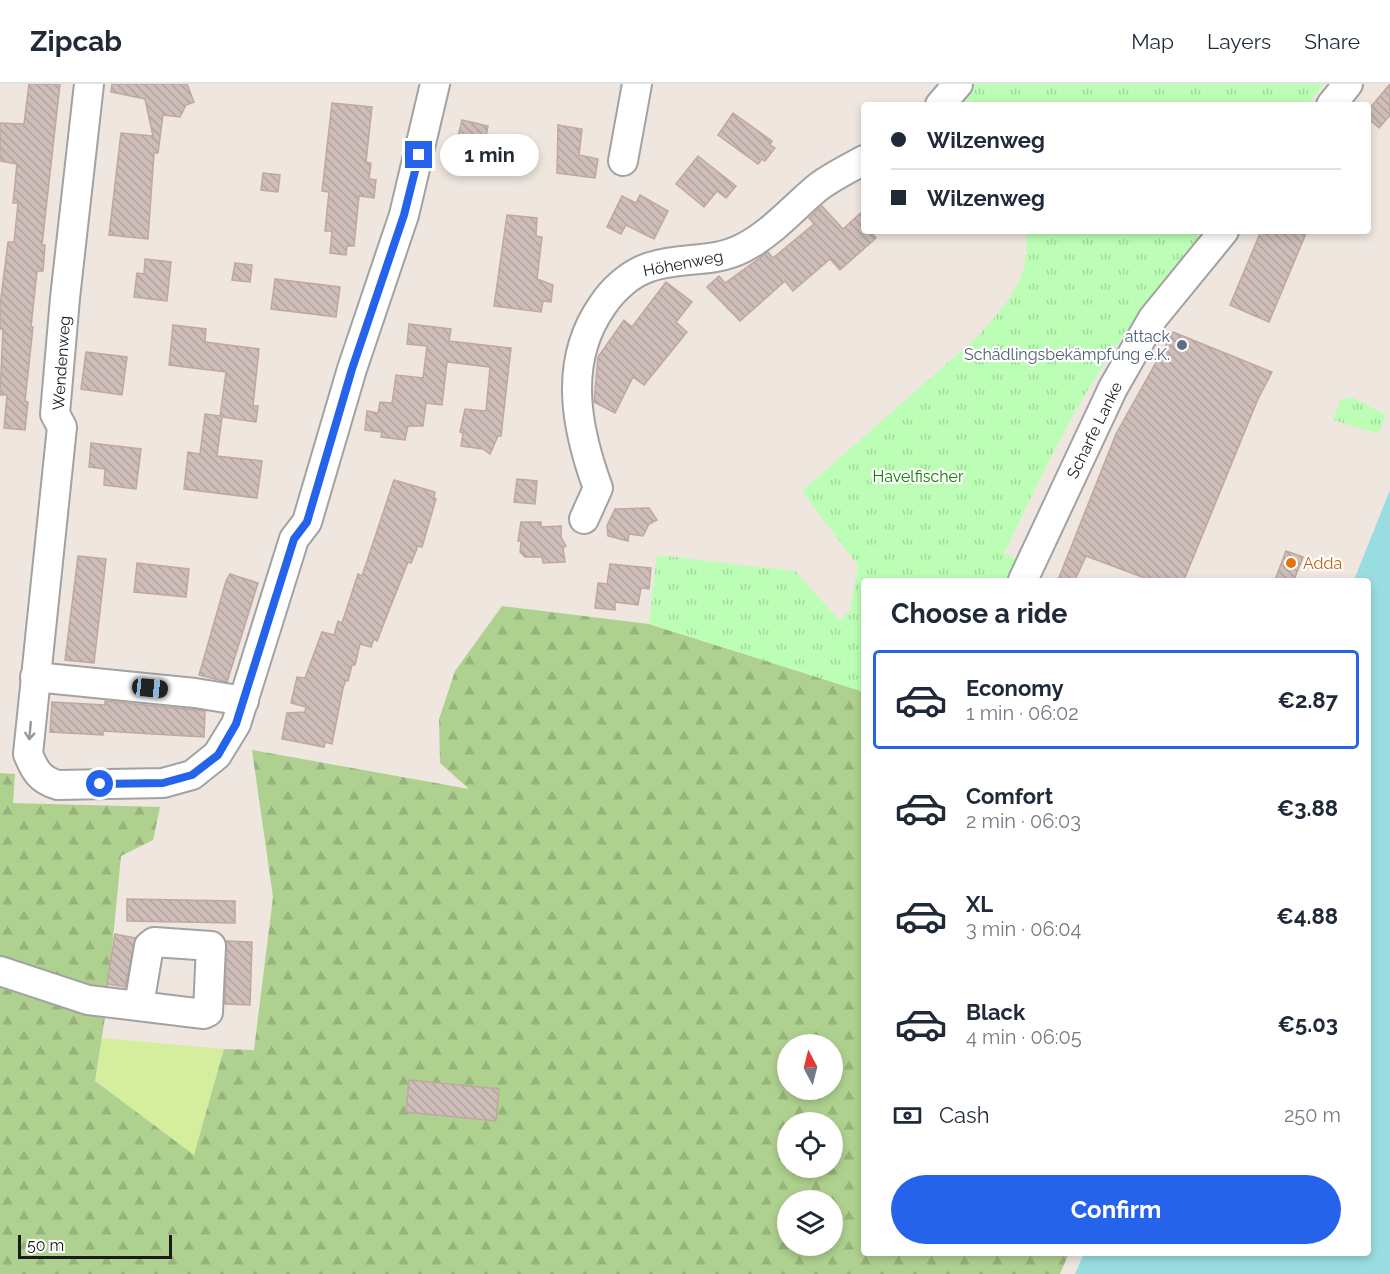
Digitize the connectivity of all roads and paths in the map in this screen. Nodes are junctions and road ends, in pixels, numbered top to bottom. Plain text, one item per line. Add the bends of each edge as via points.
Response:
1 (89, 84) edge
2 (435, 84) edge
3 (637, 84) edge
4 (958, 84) edge
5 (1348, 84) edge
6 (943, 102) edge
7 (1333, 102) edge
8 (624, 161) dead end
9 (861, 162) edge
10 (1222, 234) edge
11 (584, 519) dead end
12 (1024, 578) edge
13 (35, 677) junction
14 (244, 701) junction
15 (0, 971) edge
16 (139, 1005) dead end

1 - 13 street, Wendenweg via 64,309 55,414 62,428
2 - 14 street, Wendenweg via 404,215 352,369 307,522 294,539
3 - 8 street
4 - 6 street
5 - 7 street
9 - 11 street, Höhenweg via 820,186 745,248 722,258 652,266 634,273 610,294 584,338 576,382 580,434 598,488
10 - 12 street, Scharfe Lanke via 1153,318 1113,388
13 - 14 street
13 -> 14 street, Wendenweg via 28,754 45,781 58,785 163,783 192,775 218,755
15 - 16 street via 88,1000

